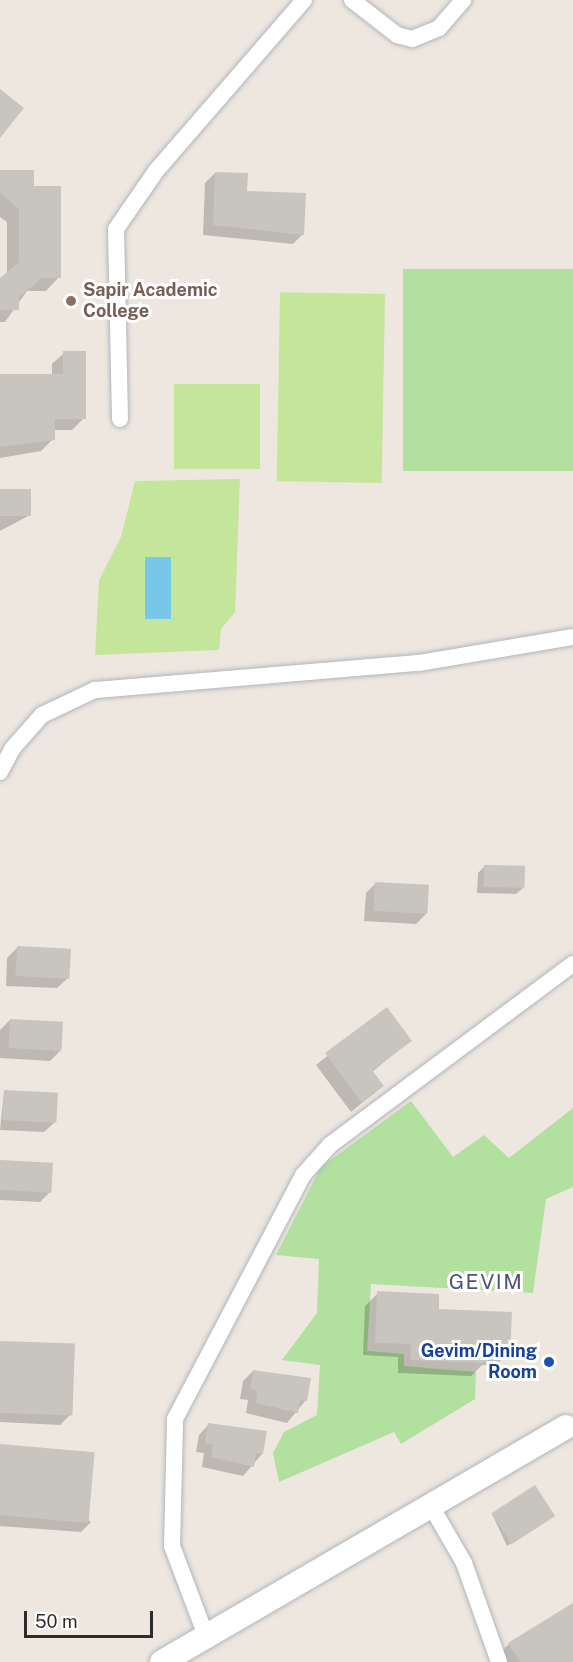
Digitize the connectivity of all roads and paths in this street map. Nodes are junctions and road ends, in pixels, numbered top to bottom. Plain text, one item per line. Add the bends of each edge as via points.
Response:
1 (304, 0) edge
2 (352, 0) edge
3 (463, 0) edge
4 (120, 418) dead end
5 (573, 637) edge
6 (0, 772) edge
7 (573, 964) edge
8 (570, 1425) edge
9 (431, 1506) junction
10 (206, 1636) junction
11 (162, 1662) edge
12 (499, 1662) edge

1 - 4 street via 156,171 116,229
2 - 3 street via 396,35 412,39 439,28
5 - 6 street via 419,663 95,690 42,715 12,749
7 - 10 street via 330,1145 303,1175 175,1419 172,1546
8 - 9 street
9 - 10 street
9 - 12 street via 464,1563
10 - 11 street

